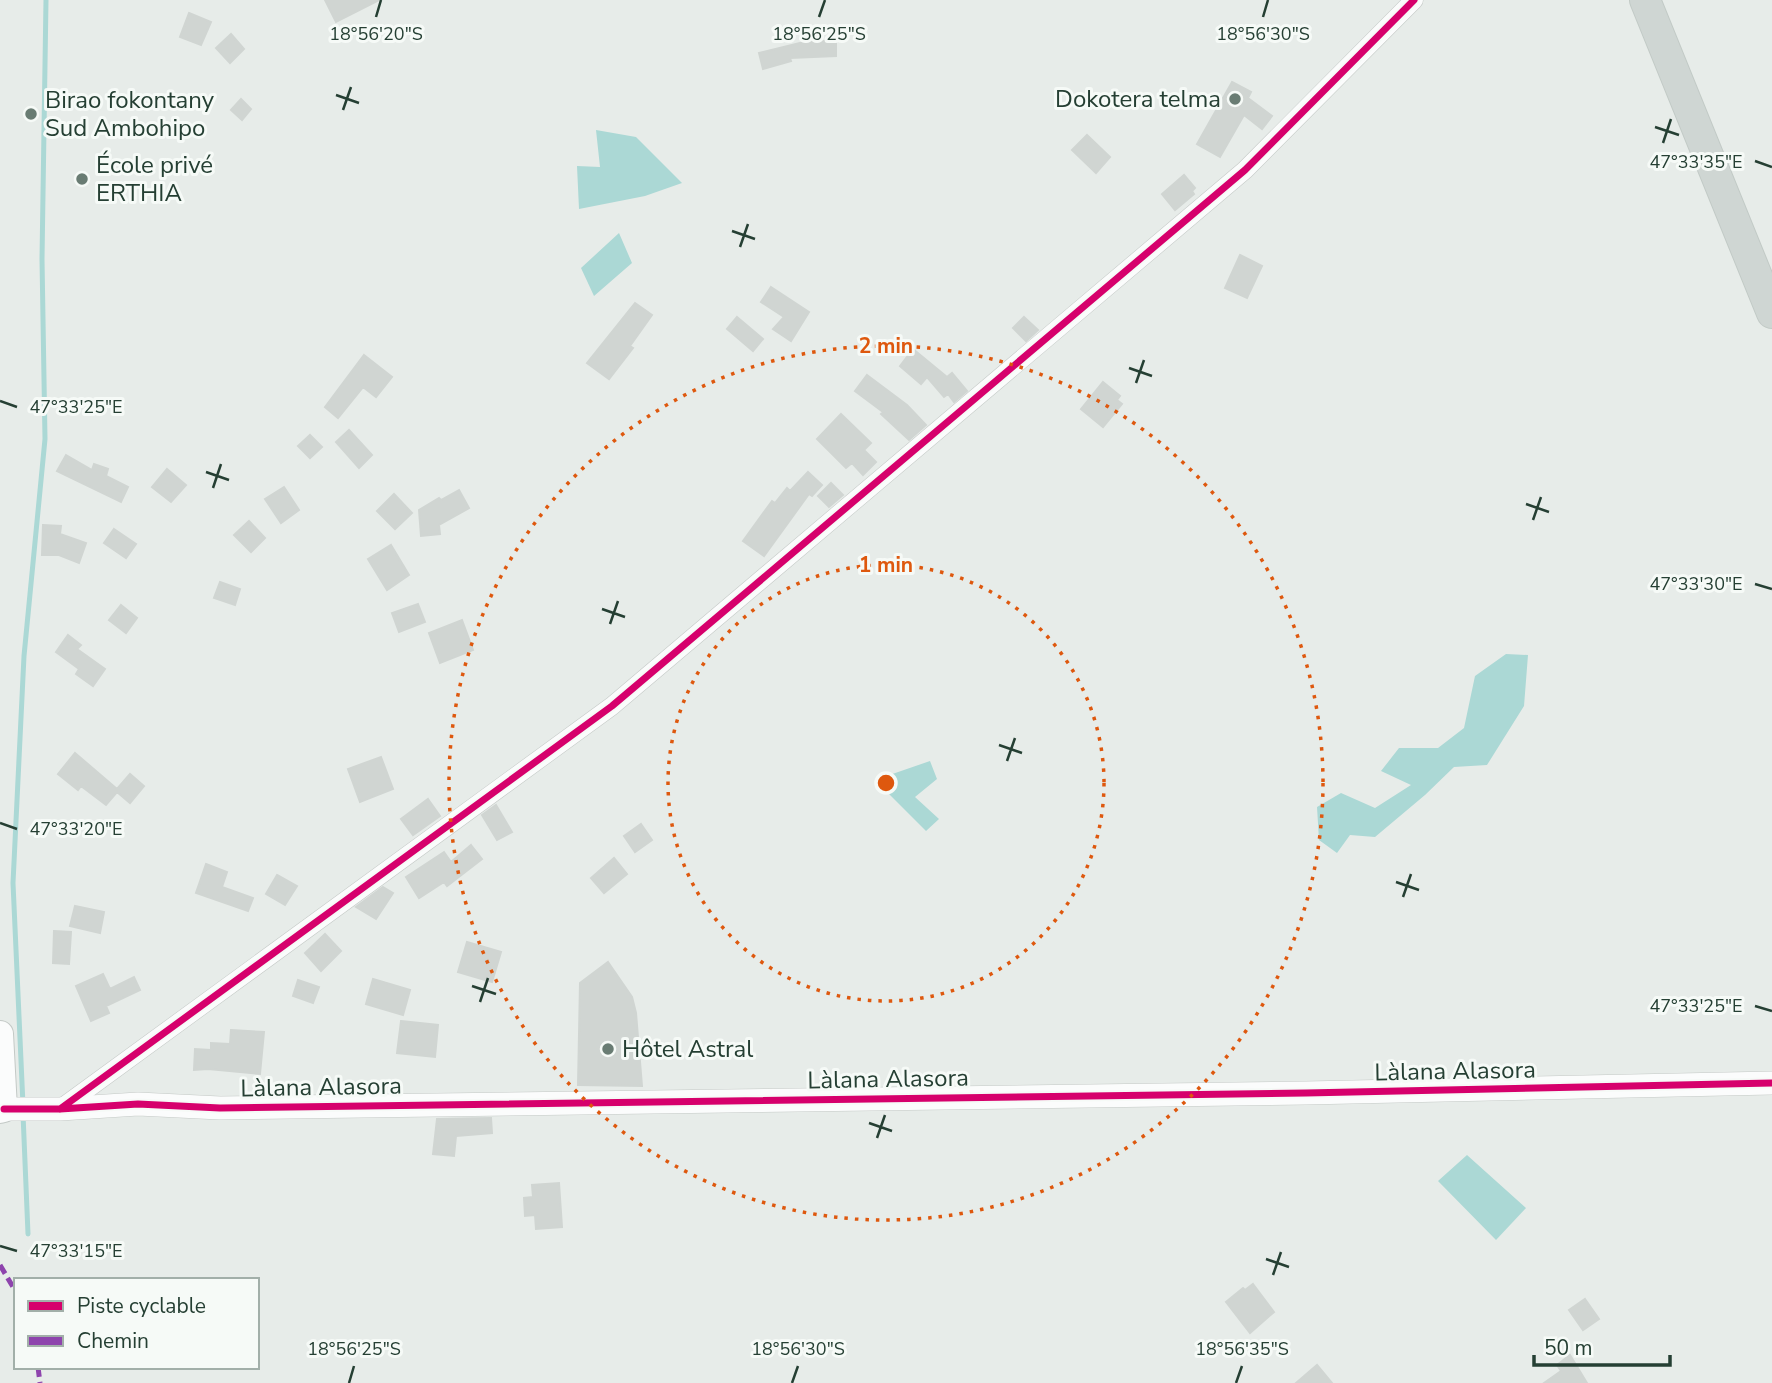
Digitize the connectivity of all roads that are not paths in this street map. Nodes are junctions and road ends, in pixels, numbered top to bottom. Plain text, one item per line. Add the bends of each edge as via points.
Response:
1 (1414, 0) edge
2 (1645, 0) edge
3 (1772, 313) edge
4 (0, 1034) edge
5 (1772, 1083) edge
6 (2, 1109) edge
7 (60, 1109) junction

1 - 7 street via 1245,170 612,706
2 - 3 main road
4 - 6 main road
5 - 7 street, Làlana Alasora via 220,1108 138,1104
6 - 7 street, Làlana Alasora

